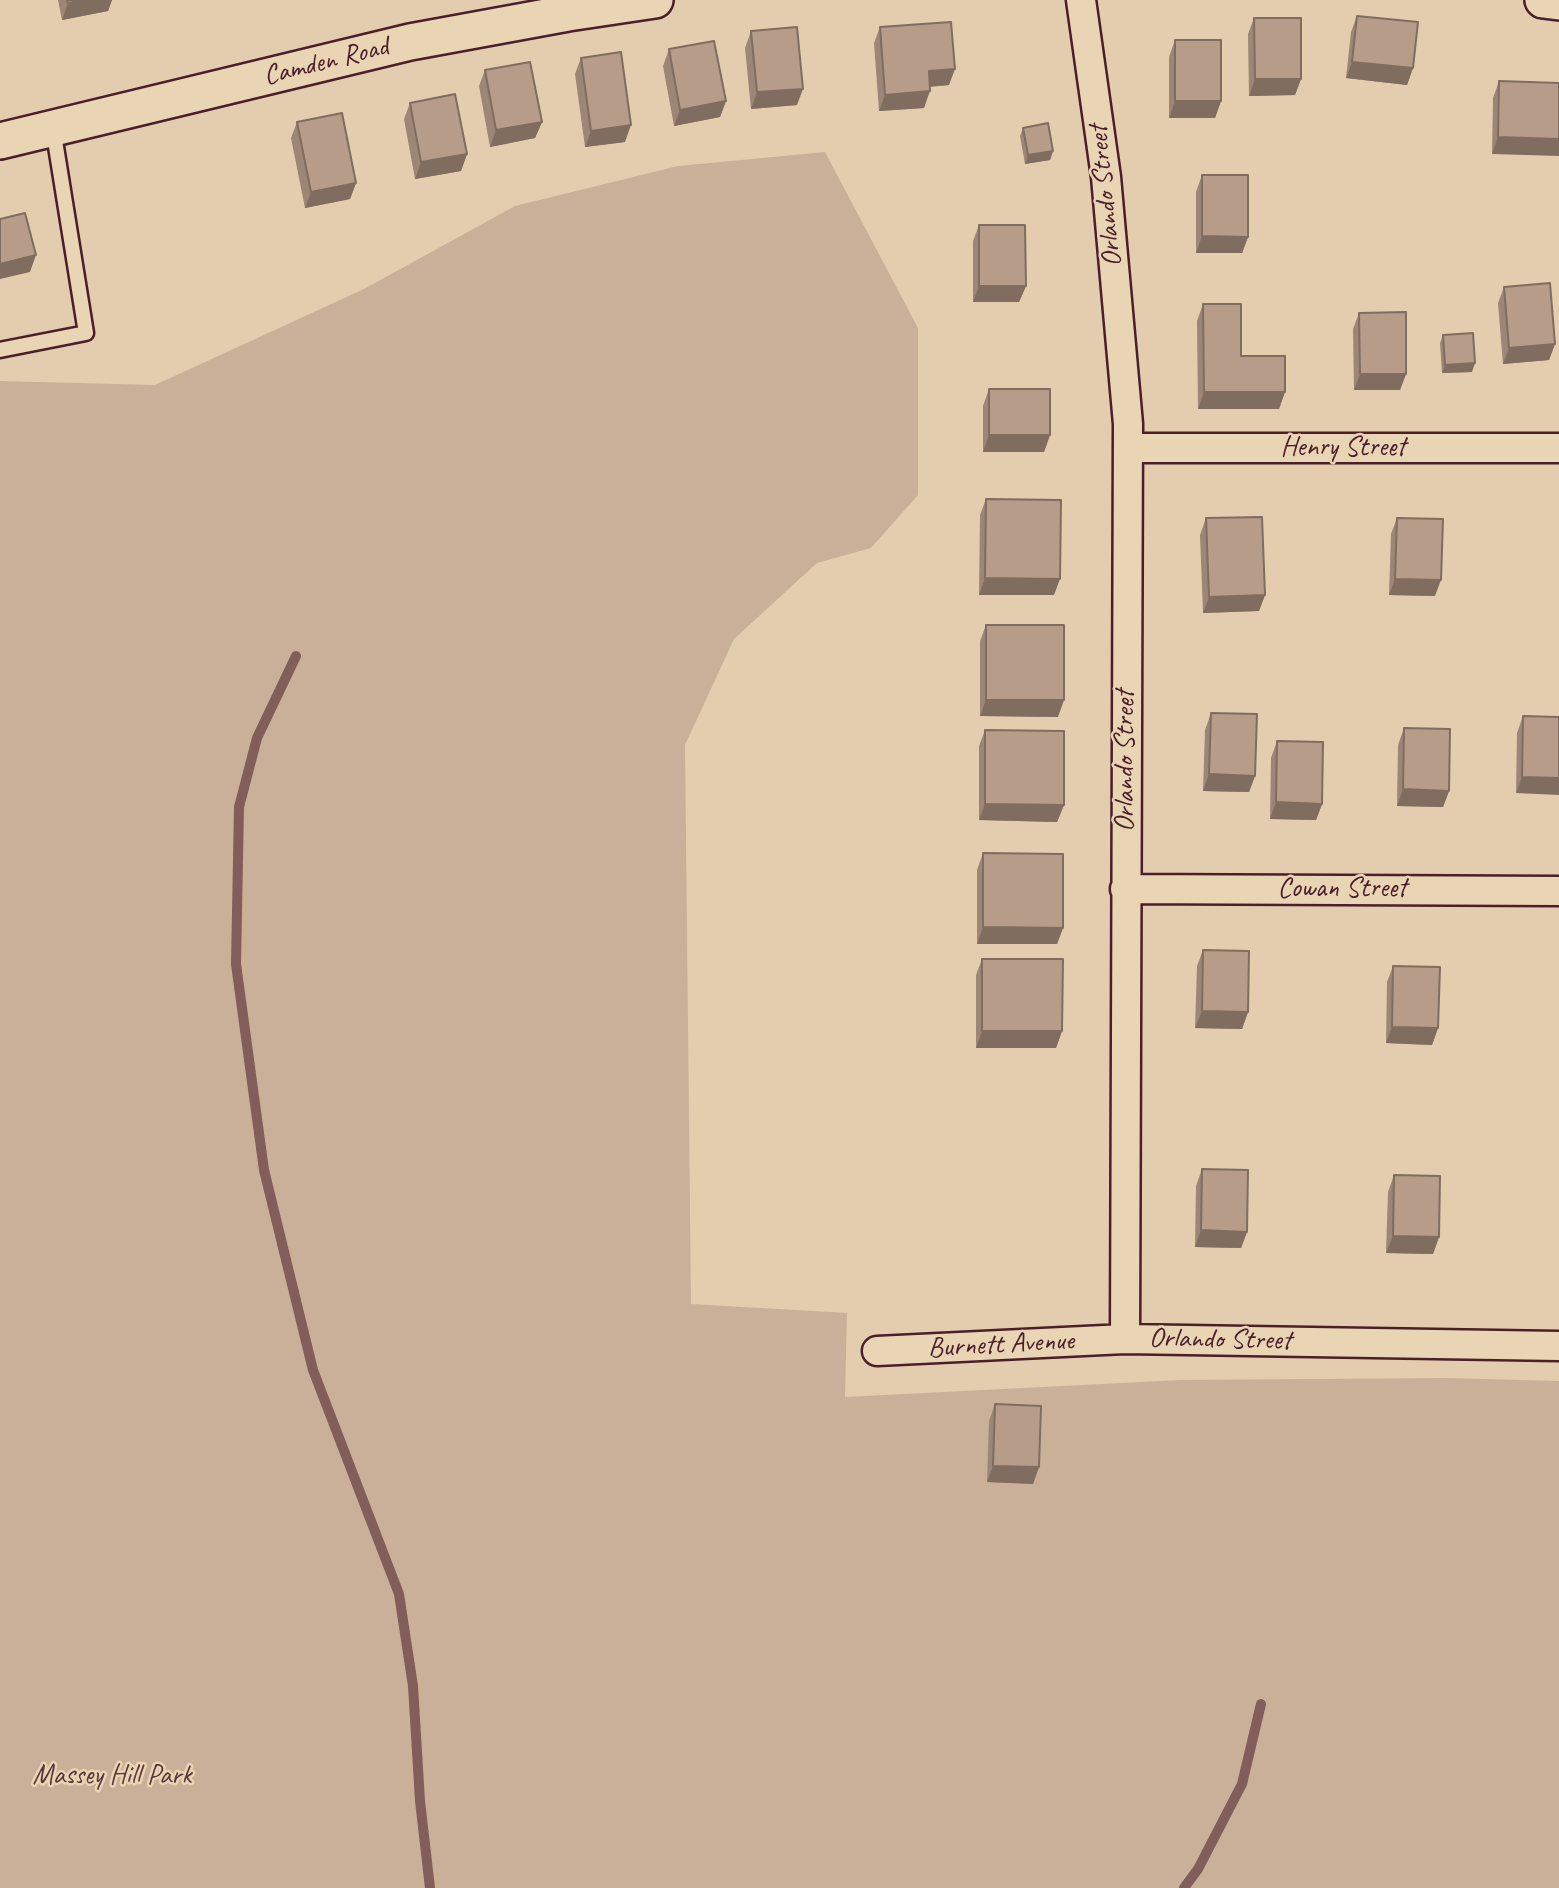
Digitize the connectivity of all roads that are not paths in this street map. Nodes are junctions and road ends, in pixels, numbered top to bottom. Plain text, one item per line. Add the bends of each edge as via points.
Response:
1 (655, 0) edge
2 (1081, 0) edge
3 (1543, 0) edge
4 (1559, 2) edge
5 (53, 128) junction
6 (0, 141) edge
7 (0, 351) edge
8 (1559, 447) edge
9 (1128, 448) junction
10 (1125, 889) junction
11 (1559, 891) edge
12 (1125, 1339) junction
13 (1559, 1346) edge
14 (877, 1351) dead end

1 - 5 street, Camden Road via 410,42
2 - 9 street, Orlando Street via 1106,177
3 - 4 street
5 - 6 street, Camden Road
5 - 7 lane via 86,333
8 - 9 street, Henry Street
9 - 10 street, Orlando Street
10 - 11 street, Cowan Street
10 - 12 street, Orlando Street
12 - 13 street, Orlando Street
12 - 14 street, Burnett Avenue

